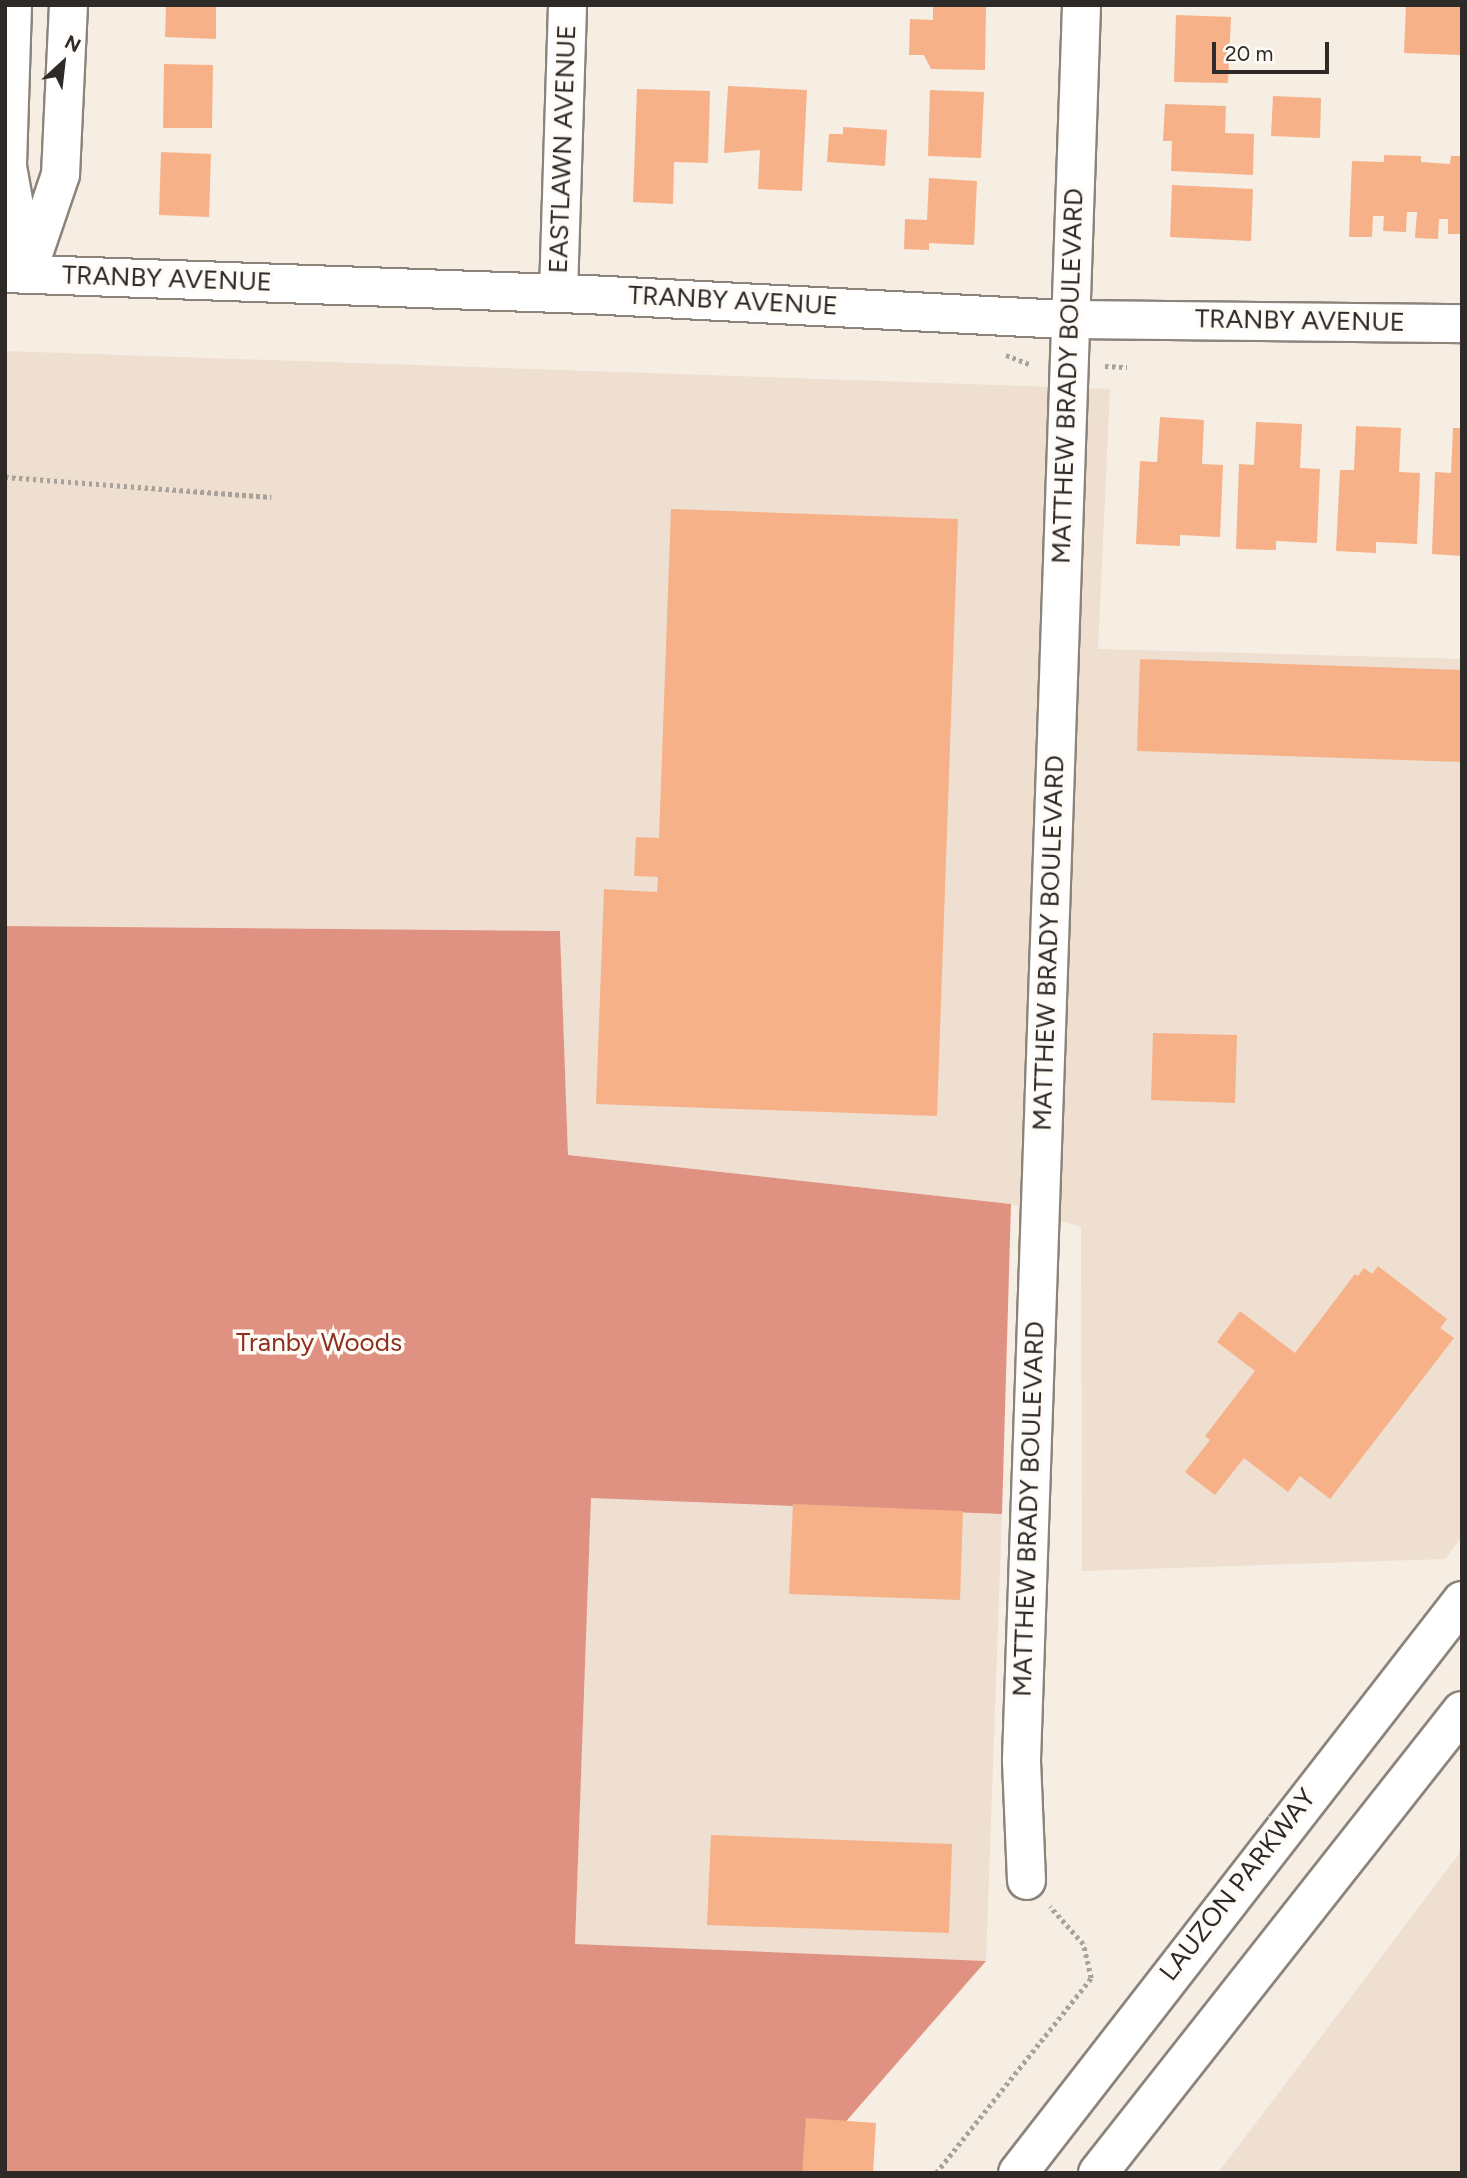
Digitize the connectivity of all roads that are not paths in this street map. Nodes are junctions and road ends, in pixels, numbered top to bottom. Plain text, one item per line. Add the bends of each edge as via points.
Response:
1 (12, 5) edge
2 (68, 5) edge
3 (568, 5) edge
4 (1081, 5) edge
5 (16, 274) edge
6 (558, 292) junction
7 (1069, 319) junction
8 (1462, 323) edge
9 (1462, 1601) edge
10 (1462, 1711) edge
11 (1026, 1880) road end
12 (1018, 2173) edge
13 (1098, 2173) edge

1 - 5 street via 6,166
2 - 5 street via 61,174
3 - 6 street, EASTLAWN AVENUE
4 - 7 street, MATTHEW BRADY BOULEVARD
5 - 6 street, TRANBY AVENUE
6 - 7 street, TRANBY AVENUE
7 - 8 street, TRANBY AVENUE
7 - 11 street, MATTHEW BRADY BOULEVARD via 1022,1746
9 - 12 main road, LAUZON PARKWAY
10 - 13 main road

